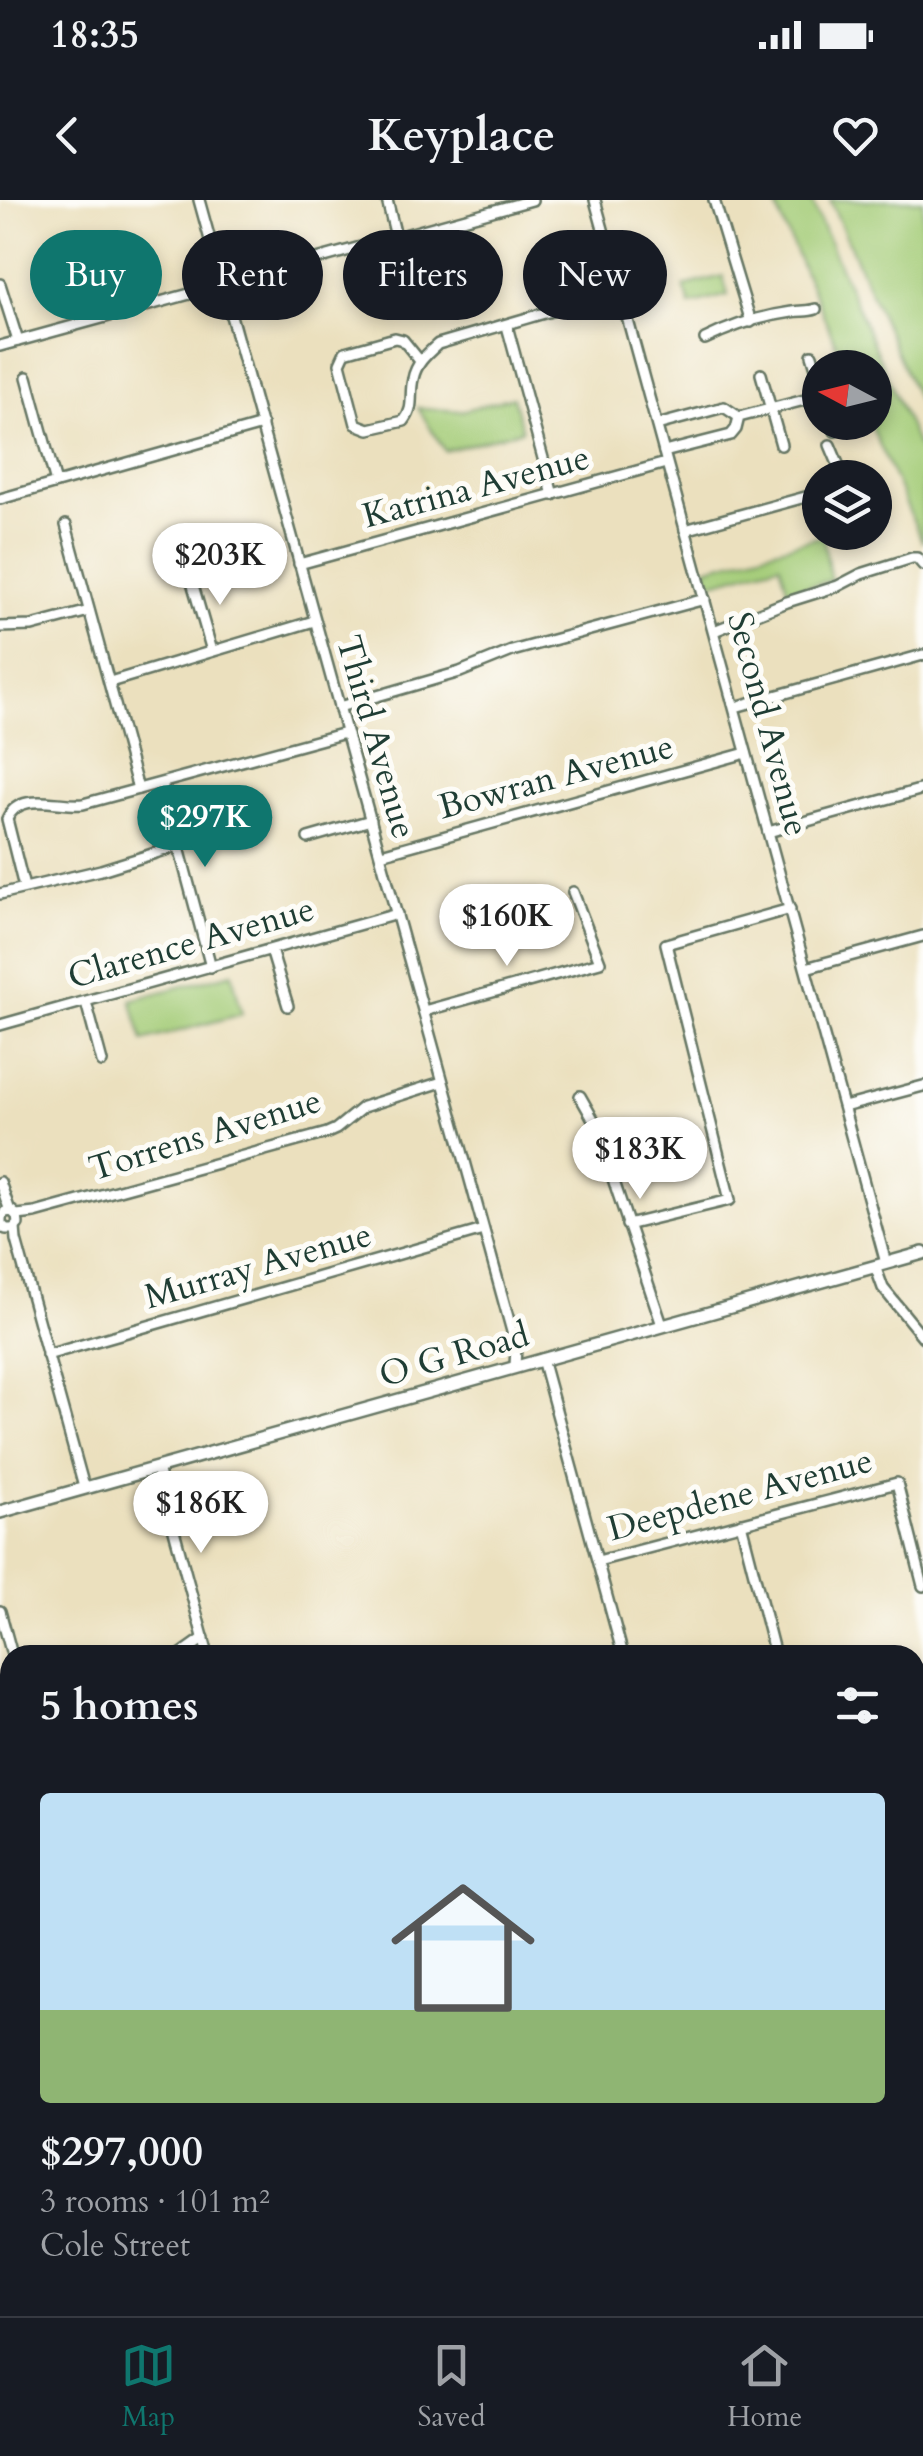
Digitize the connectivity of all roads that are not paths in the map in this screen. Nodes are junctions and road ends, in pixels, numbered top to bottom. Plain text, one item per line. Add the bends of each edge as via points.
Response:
1 (199, 200) edge
2 (386, 200) edge
3 (532, 200) edge
4 (595, 200) edge
5 (714, 200) edge
6 (207, 230) edge
7 (394, 230) edge
8 (422, 230) edge
9 (603, 230) edge
10 (0, 284) edge
11 (182, 295) edge
12 (816, 309) dead end
13 (232, 320) edge
14 (527, 320) edge
15 (628, 320) edge
16 (750, 322) junction
17 (508, 326) junction
18 (705, 339) dead end
19 (18, 342) junction
20 (0, 346) edge
21 (420, 361) junction
22 (760, 374) dead end
23 (27, 377) dead end
24 (802, 400) edge
25 (771, 408) junction
26 (739, 418) junction
27 (262, 425) junction
28 (656, 425) junction
29 (830, 445) dead end
30 (781, 446) dead end
31 (665, 457) junction
32 (836, 460) edge
33 (56, 483) junction
34 (553, 495) junction
35 (802, 498) edge
36 (0, 499) edge
37 (66, 526) dead end
38 (685, 530) junction
39 (920, 562) edge
40 (299, 564) junction
41 (190, 575) dead end
42 (705, 599) junction
43 (89, 611) junction
44 (314, 622) junction
45 (0, 628) edge
46 (714, 631) junction
47 (212, 651) junction
48 (923, 655) edge
49 (110, 682) junction
50 (339, 707) junction
51 (735, 707) junction
52 (345, 733) junction
53 (746, 754) junction
54 (162, 784) junction
55 (138, 789) junction
56 (923, 789) edge
57 (370, 820) junction
58 (768, 832) junction
59 (308, 838) dead end
60 (178, 846) junction
61 (381, 854) junction
62 (24, 887) junction
63 (573, 892) dead end
64 (0, 894) edge
65 (790, 909) junction
66 (397, 914) junction
67 (923, 936) edge
68 (271, 950) junction
69 (211, 967) junction
70 (806, 968) junction
71 (86, 1002) junction
72 (288, 1006) dead end
73 (424, 1010) junction
74 (0, 1025) edge
75 (102, 1062) dead end
76 (442, 1082) junction
77 (923, 1086) edge
78 (580, 1096) dead end
79 (844, 1107) junction
80 (0, 1182) edge
81 (7, 1221) edge
82 (627, 1225) junction
83 (483, 1230) junction
84 (923, 1254) edge
85 (880, 1264) junction
86 (662, 1325) junction
87 (923, 1337) edge
88 (516, 1346) junction
89 (47, 1355) junction
90 (536, 1360) junction
91 (515, 1366) junction
92 (157, 1468) junction
93 (84, 1487) junction
94 (0, 1512) edge
95 (741, 1523) junction
96 (598, 1561) junction
97 (923, 1586) edge
98 (0, 1611) edge
99 (204, 1638) junction
100 (9, 1645) edge
101 (194, 1645) edge
102 (206, 1645) edge
103 (620, 1645) edge
104 (772, 1645) edge

1 - 6 street, Third Avenue
2 - 7 street
3 - 8 street
4 - 9 street, Second Avenue
5 - 16 street
10 - 19 street
11 - 19 street
12 - 16 street
13 - 27 street, Third Avenue
14 - 17 street
15 - 28 street, Second Avenue
16 - 18 street
17 - 21 street via 447,340
17 - 34 street
19 - 20 street
21 - 21 street via 404,421 369,429 356,424 340,362 345,352 395,338
22 - 25 street
23 - 33 street
24 - 25 street
25 - 26 street
25 - 30 street
26 - 28 street via 724,407
26 - 31 street, Katrina Avenue via 730,435
27 - 33 street
27 - 40 street, Third Avenue
28 - 31 street, Second Avenue
29 - 32 street
31 - 34 street, Katrina Avenue
31 - 38 street, Second Avenue
33 - 36 street
34 - 40 street, Katrina Avenue
35 - 38 street
37 - 43 street
38 - 42 street, Second Avenue
39 - 46 street via 861,574
40 - 44 street, Third Avenue
41 - 47 street
42 - 46 street, Second Avenue
42 - 50 street
43 - 45 street
43 - 49 street
44 - 47 street
44 - 50 street, Third Avenue
46 - 51 street, Second Avenue
47 - 49 street
48 - 51 street
49 - 55 street
50 - 52 street, Third Avenue
51 - 53 street, Second Avenue
52 - 54 street
52 - 57 street, Third Avenue
53 - 58 street, Second Avenue
53 - 61 street, Bowran Avenue
54 - 55 street
54 - 60 street
55 - 62 street via 83,804 38,801 9,814
56 - 58 street
57 - 59 street
57 - 61 street, Third Avenue
58 - 65 street, Second Avenue
60 - 62 street
60 - 69 street
61 - 66 street, Third Avenue
62 - 64 street
63 - 73 street via 600,962
65 - 70 street, Second Avenue
65 - 82 street via 666,944 730,1200
66 - 68 street, Clarence Avenue
66 - 73 street, Third Avenue
67 - 70 street
68 - 69 street, Clarence Avenue
68 - 72 street
69 - 71 street, Clarence Avenue
70 - 79 street, Second Avenue
71 - 74 street, Clarence Avenue
71 - 75 street
73 - 76 street, Third Avenue
76 - 81 street, Torrens Avenue via 362,1108 326,1133
76 - 83 street, Third Avenue
77 - 79 street
78 - 82 street
79 - 85 street, Second Avenue
80 - 81 street
81 - 89 street
82 - 86 street
83 - 88 street, Third Avenue
83 - 89 street, Murray Avenue
84 - 85 main road, O G Road
85 - 86 main road, O G Road
85 - 87 street, Second Avenue via 883,1288
86 - 90 main road, O G Road
88 - 90 street, Third Avenue
88 - 91 street, Third Avenue
89 - 93 street
90 - 91 main road, O G Road
90 - 96 street
91 - 92 main road, O G Road
92 - 93 main road, O G Road
92 - 99 street
93 - 94 main road, O G Road
95 - 96 street, Deepdene Avenue
95 - 97 street, Deepdene Avenue via 897,1483
95 - 104 street
96 - 103 street
98 - 100 street
99 - 101 street
99 - 102 street

